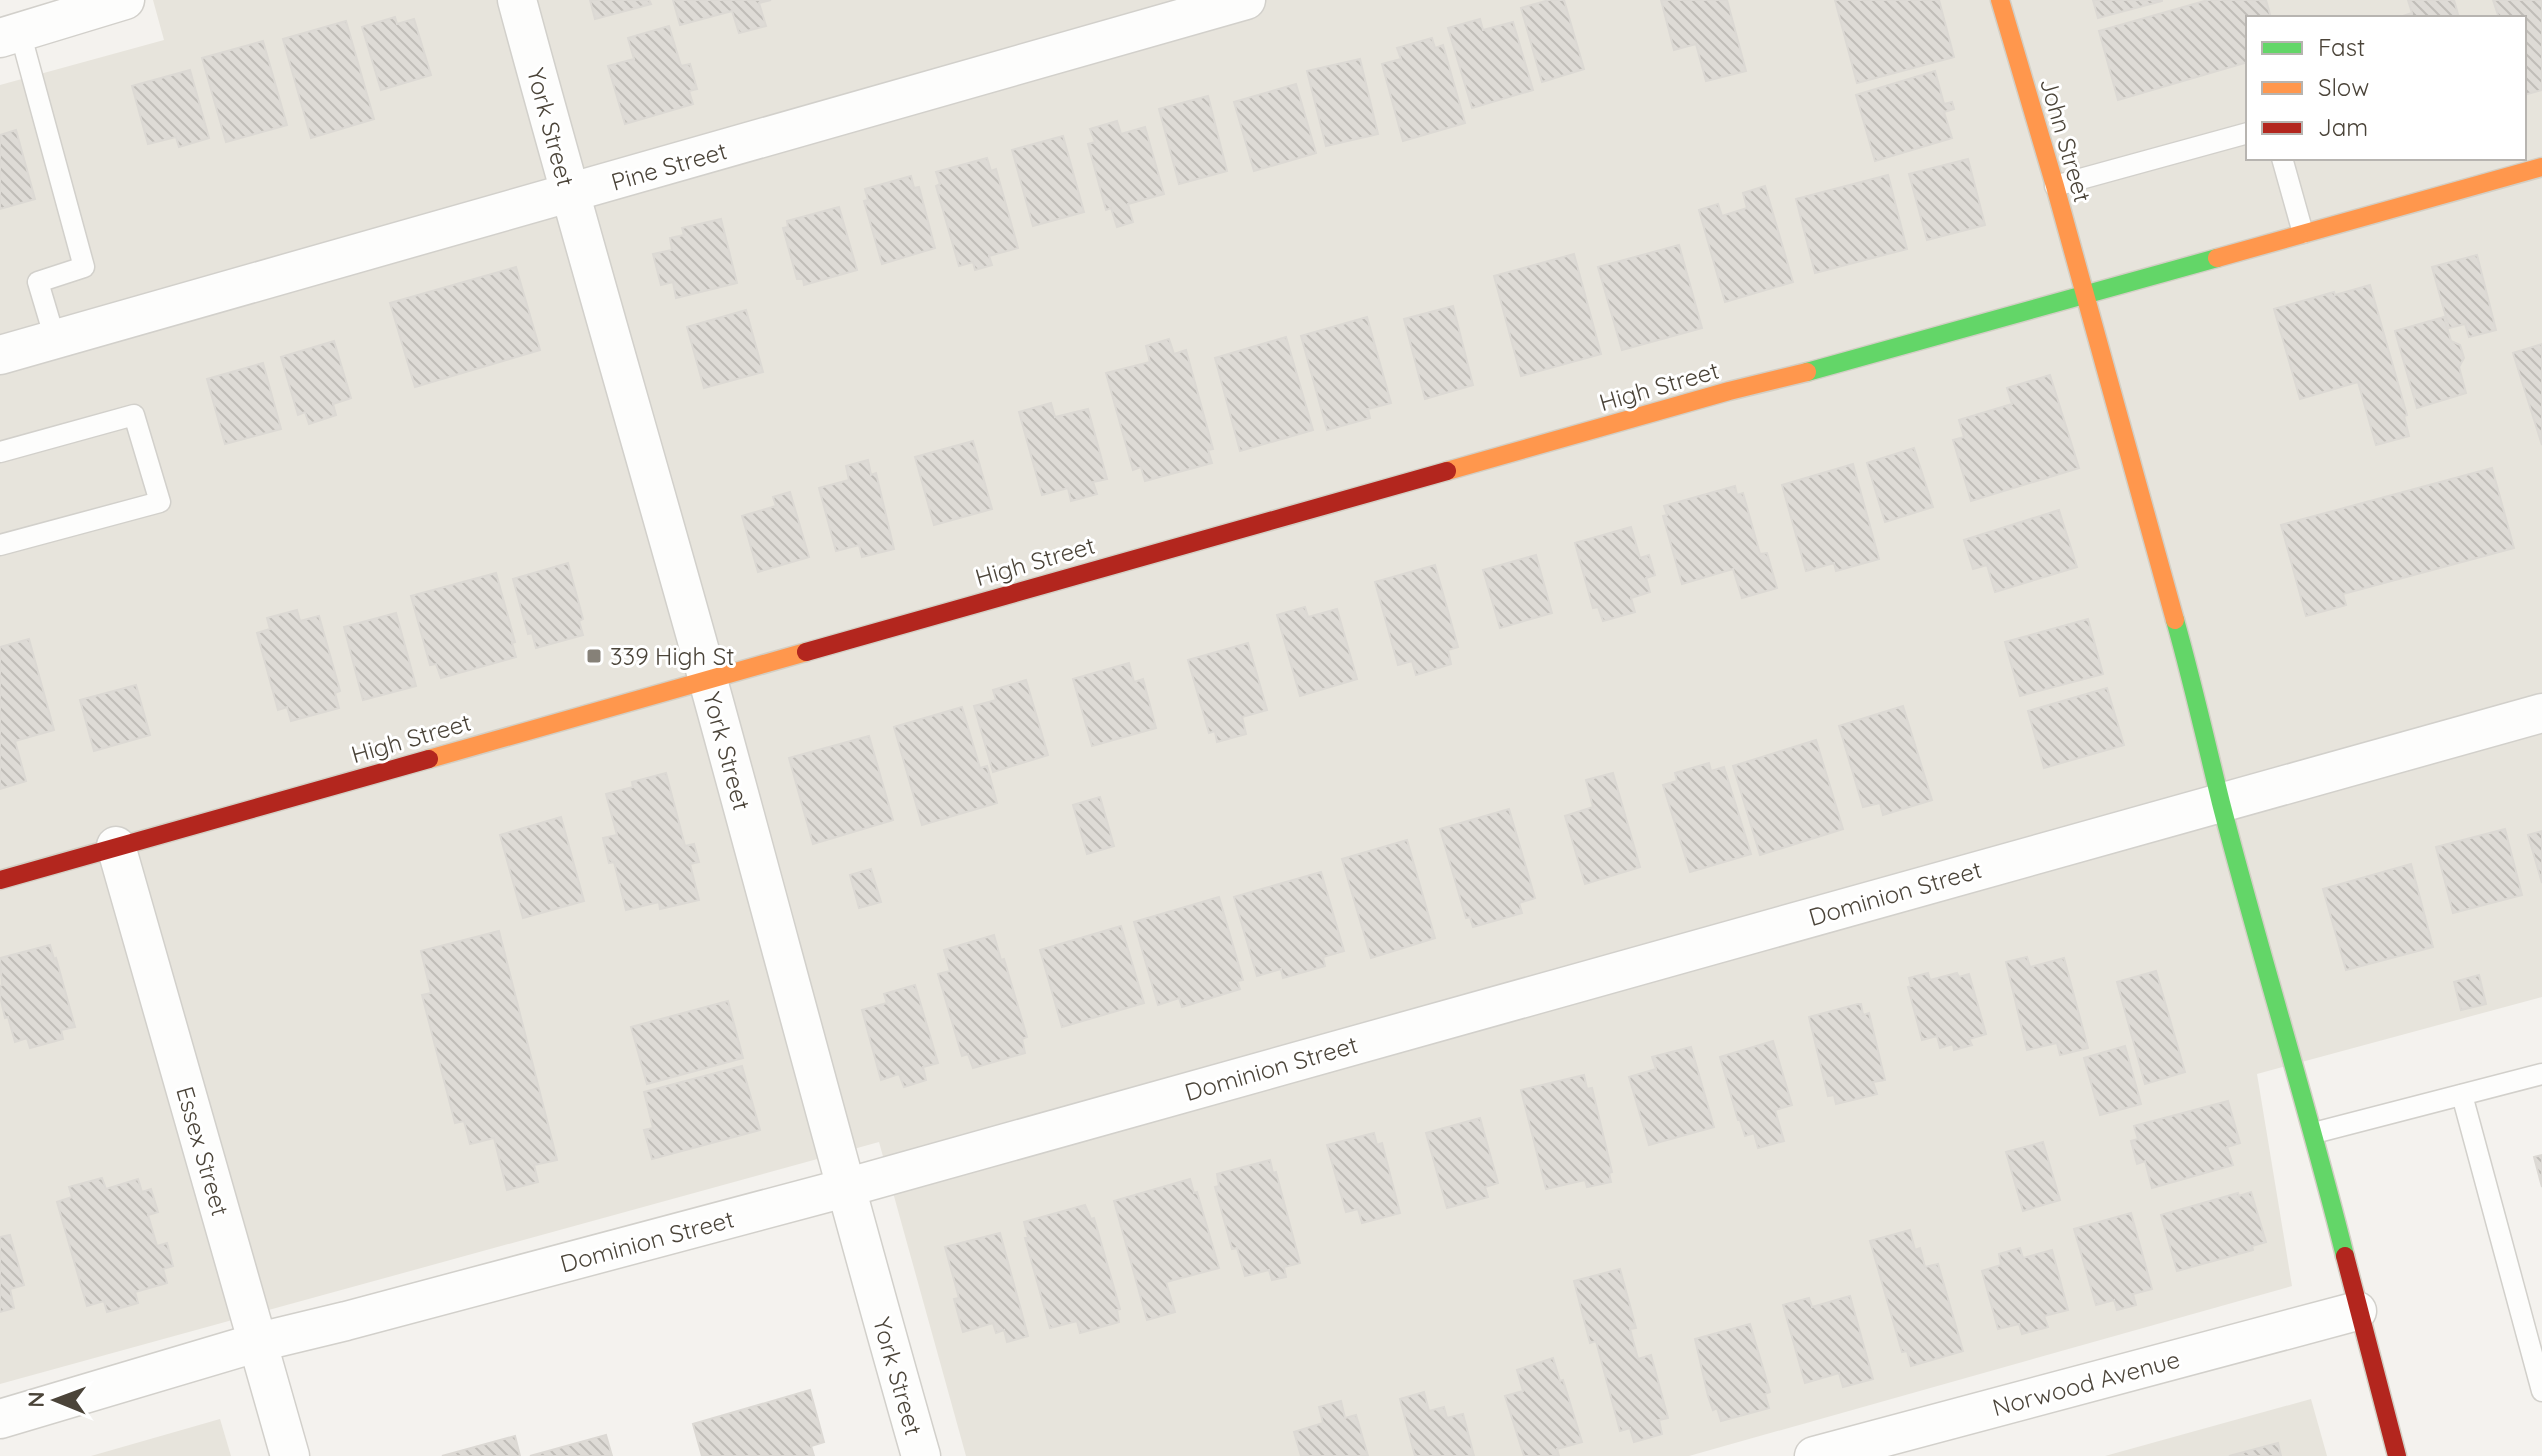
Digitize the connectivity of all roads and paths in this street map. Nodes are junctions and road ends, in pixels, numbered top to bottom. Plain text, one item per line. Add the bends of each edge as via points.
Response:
1 (125, 0) edge
2 (517, 0) edge
3 (1246, 0) edge
4 (2000, 0) edge
5 (10, 35) edge
6 (2246, 134) edge
7 (2283, 160) edge
8 (2542, 167) edge
9 (2055, 186) junction
10 (569, 194) junction
11 (2303, 233) junction
12 (2084, 293) junction
13 (55, 339) junction
14 (0, 355) edge
15 (0, 452) edge
16 (0, 545) edge
17 (707, 678) junction
18 (2542, 713) edge
19 (2221, 802) junction
20 (116, 846) junction
21 (0, 880) edge
22 (2542, 1074) edge
23 (2462, 1095) junction
24 (2314, 1133) junction
25 (845, 1188) junction
26 (2357, 1311) junction
27 (259, 1342) junction
28 (2542, 1391) edge
29 (0, 1419) edge
30 (290, 1456) edge
31 (921, 1456) edge
32 (1814, 1456) edge
33 (2397, 1456) edge

1 - 5 street
2 - 10 street, York Street
3 - 10 street, Pine Street
4 - 9 street, John Street
5 - 13 lane via 84,267 38,282
6 - 9 lane
7 - 11 lane
8 - 11 street, High Street
9 - 12 street, John Street
10 - 13 street, Pine Street
10 - 17 street, York Street
11 - 12 street, High Street
12 - 17 street, High Street
12 - 19 street, John Street via 2200,708
13 - 14 street, Pine Street
15 - 16 lane via 134,415 160,502
17 - 20 street, High Street
17 - 25 street, York Street
18 - 19 street, Dominion Street
19 - 24 street, John Street
19 - 25 street, Dominion Street
20 - 21 street, High Street
20 - 27 street, Essex Street
22 - 23 lane
23 - 24 lane
23 - 28 lane
24 - 26 street, John Street
25 - 27 street, Dominion Street
25 - 31 street, York Street
26 - 32 street, Norwood Avenue
26 - 33 street, John Street
27 - 29 street, Dominion Street
27 - 30 street, Essex Street

